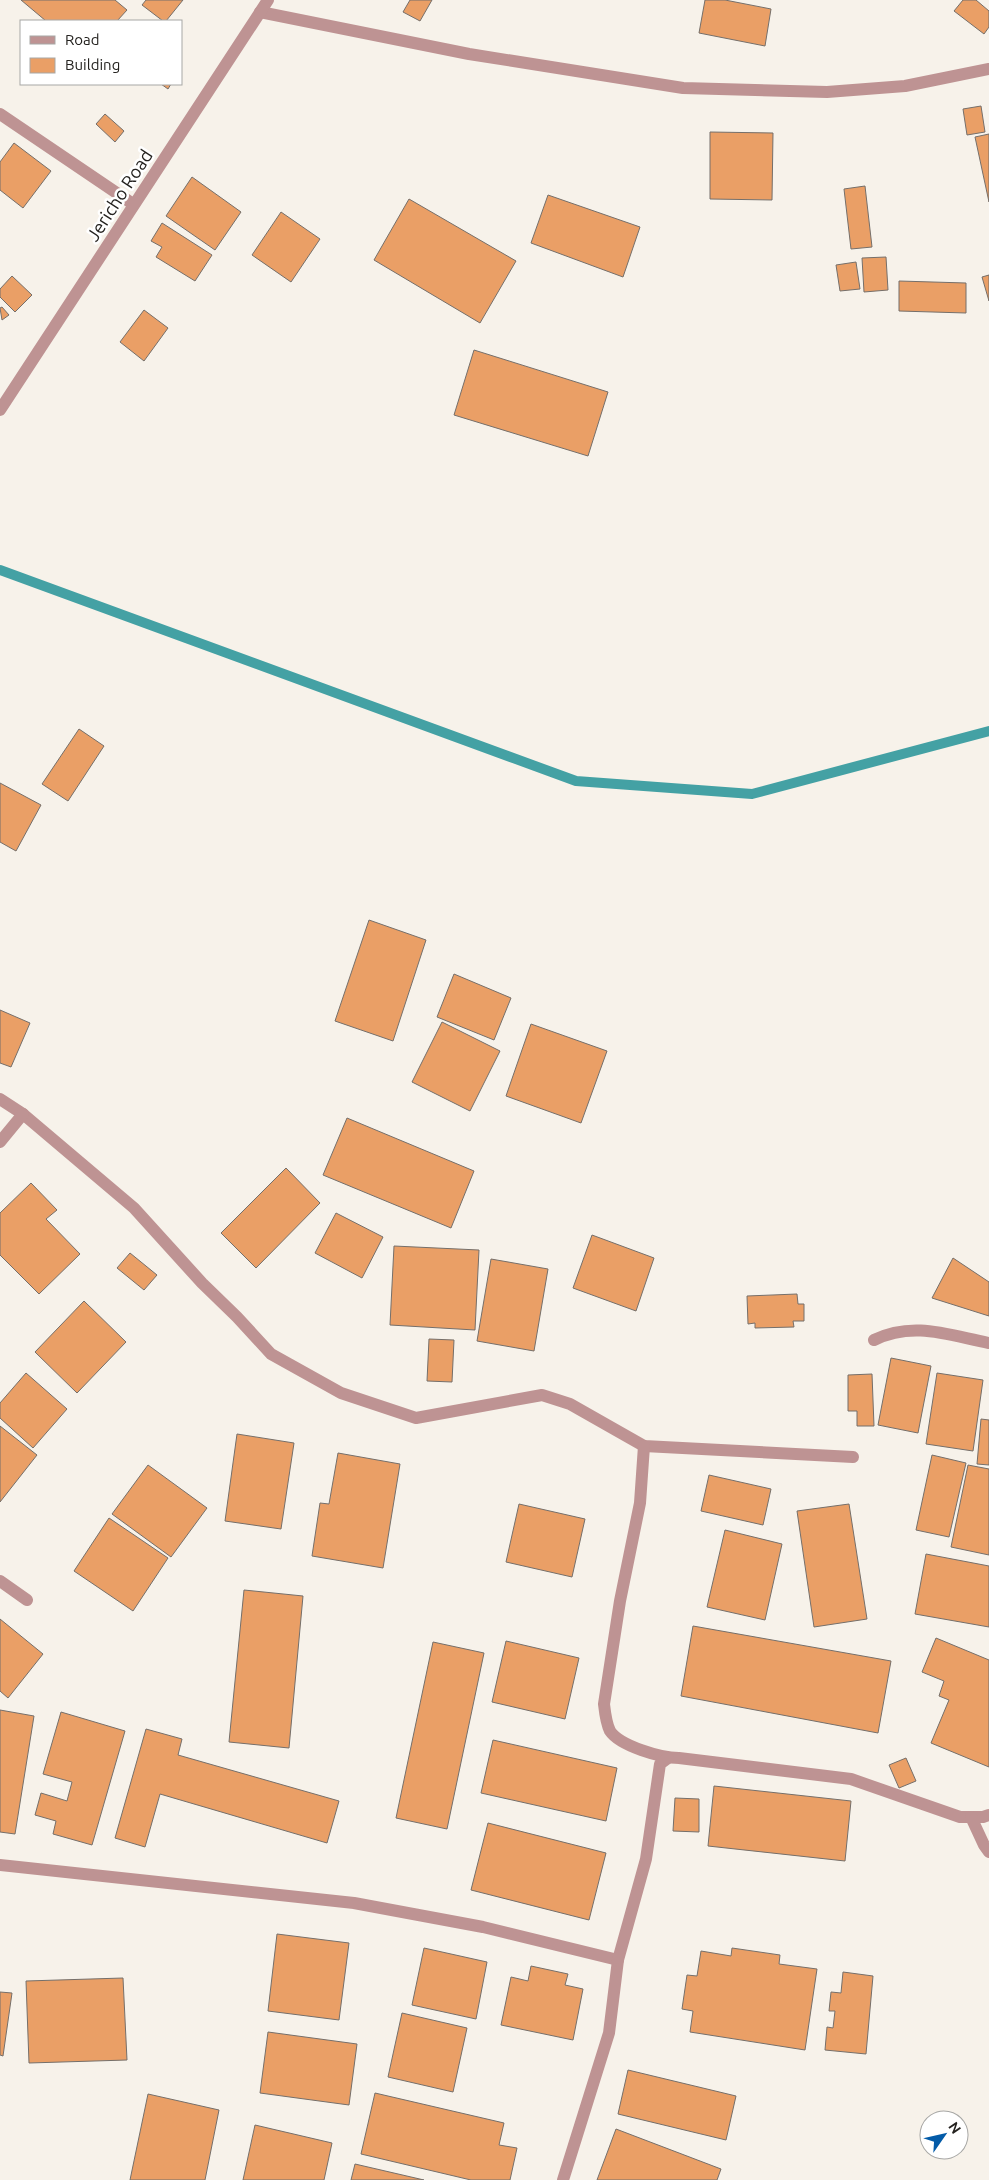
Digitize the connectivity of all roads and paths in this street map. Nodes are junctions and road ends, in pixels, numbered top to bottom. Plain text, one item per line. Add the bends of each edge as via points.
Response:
1 (268, 0) edge
2 (260, 12) junction
3 (989, 69) edge
4 (0, 114) edge
5 (133, 204) junction
6 (0, 410) edge
7 (0, 1099) edge
8 (24, 1114) junction
9 (0, 1142) edge
10 (874, 1340) dead end
11 (989, 1343) edge
12 (644, 1446) junction
13 (853, 1457) dead end
14 (0, 1581) edge
15 (27, 1600) dead end
16 (668, 1758) junction
17 (989, 1815) edge
18 (971, 1817) junction
19 (989, 1852) edge
20 (0, 1864) edge
21 (618, 1960) junction
22 (562, 2180) edge

1 - 2 street, Jericho Road
2 - 3 street via 470,54 683,88 827,92 905,86
2 - 5 street, Jericho Road
4 - 5 street
5 - 6 street, Jericho Road
7 - 8 street
8 - 9 street
8 - 12 street via 134,1208 272,1354 341,1393 416,1418 542,1395 570,1404
10 - 11 street via 890,1332 922,1329
12 - 13 street
12 - 16 street via 640,1503 604,1704 610,1731 622,1742
14 - 15 street
16 - 18 street via 851,1779 960,1818
16 - 21 street via 660,1764 646,1859
17 - 18 street
18 - 19 street
20 - 21 street via 354,1903 483,1927
21 - 22 street via 609,2033

